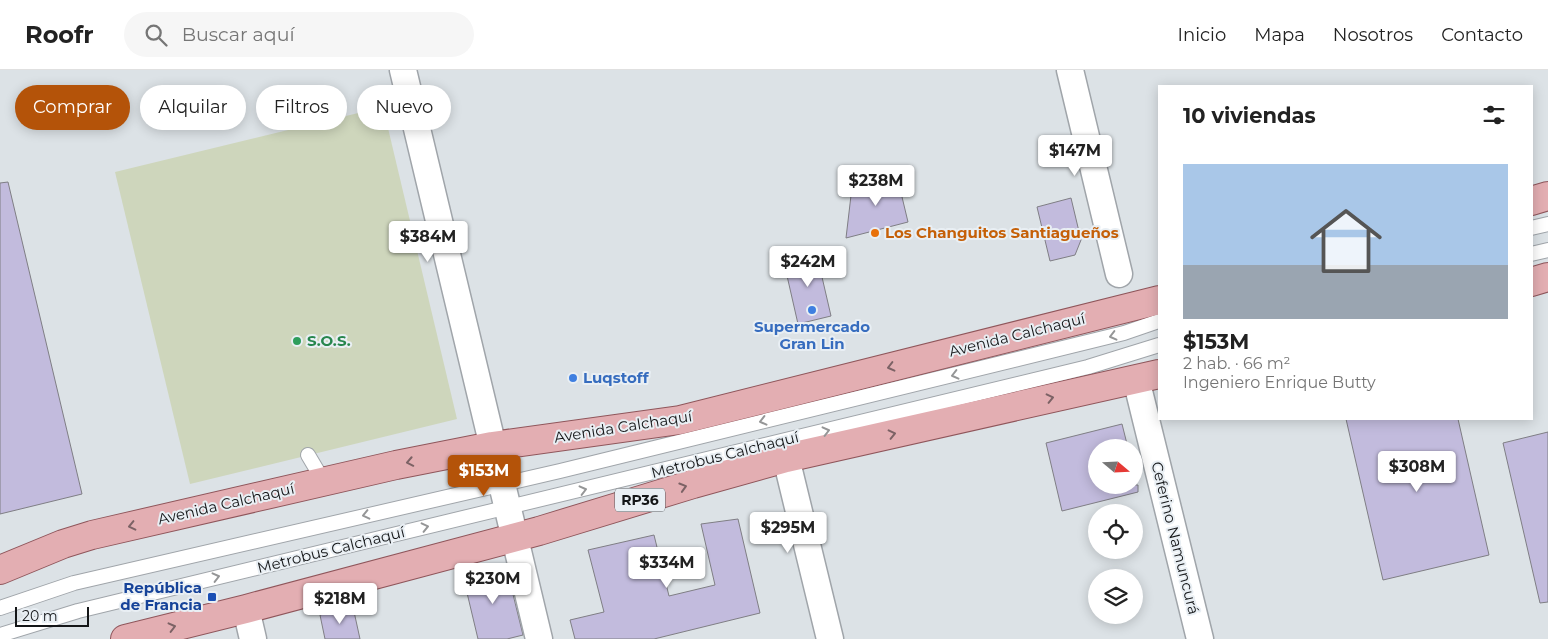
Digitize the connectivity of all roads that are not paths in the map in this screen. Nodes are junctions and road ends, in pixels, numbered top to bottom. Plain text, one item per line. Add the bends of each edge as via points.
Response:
1 (1070, 70) edge
2 (406, 71) edge
3 (1548, 196) edge
4 (1533, 200) edge
5 (1548, 224) edge
6 (1533, 228) edge
7 (1548, 250) edge
8 (1533, 254) edge
9 (1119, 274) dead end
10 (1548, 277) edge
11 (1533, 281) edge
12 (1158, 300) edge
13 (1158, 321) edge
14 (1158, 345) edge
15 (1147, 376) edge
16 (492, 446) junction
17 (308, 455) dead end
18 (786, 458) junction
19 (324, 482) junction
20 (505, 496) junction
21 (514, 538) junction
22 (0, 570) edge
23 (0, 608) edge
24 (246, 609) junction
25 (0, 635) edge
26 (125, 639) edge
27 (253, 639) edge
28 (538, 639) edge
29 (830, 639) edge
30 (1200, 639) edge

1 - 9 street
2 - 16 street
3 - 4 main road
5 - 6 lane
7 - 8 lane
10 - 11 main road
12 -> 16 main road, Avenida Calchaquí via 680,420
13 -> 20 lane, Metrobus Calchaquí via 1124,333 560,471
20 -> 14 lane, Metrobus Calchaquí via 1088,367
18 -> 15 main road, RP36
15 - 30 street, Ceferino Namuncurá
16 -> 19 main road, Avenida Calchaquí
16 - 20 street
17 - 19 lane
21 -> 18 main road, RP36
18 - 29 street
19 -> 22 main road, Avenida Calchaquí via 92,535
20 - 21 street
20 -> 23 lane, Metrobus Calchaquí via 74,583
25 -> 20 lane, Metrobus Calchaquí
21 - 24 main road, RP36
21 - 28 street
26 -> 24 main road, RP36
24 - 27 street

